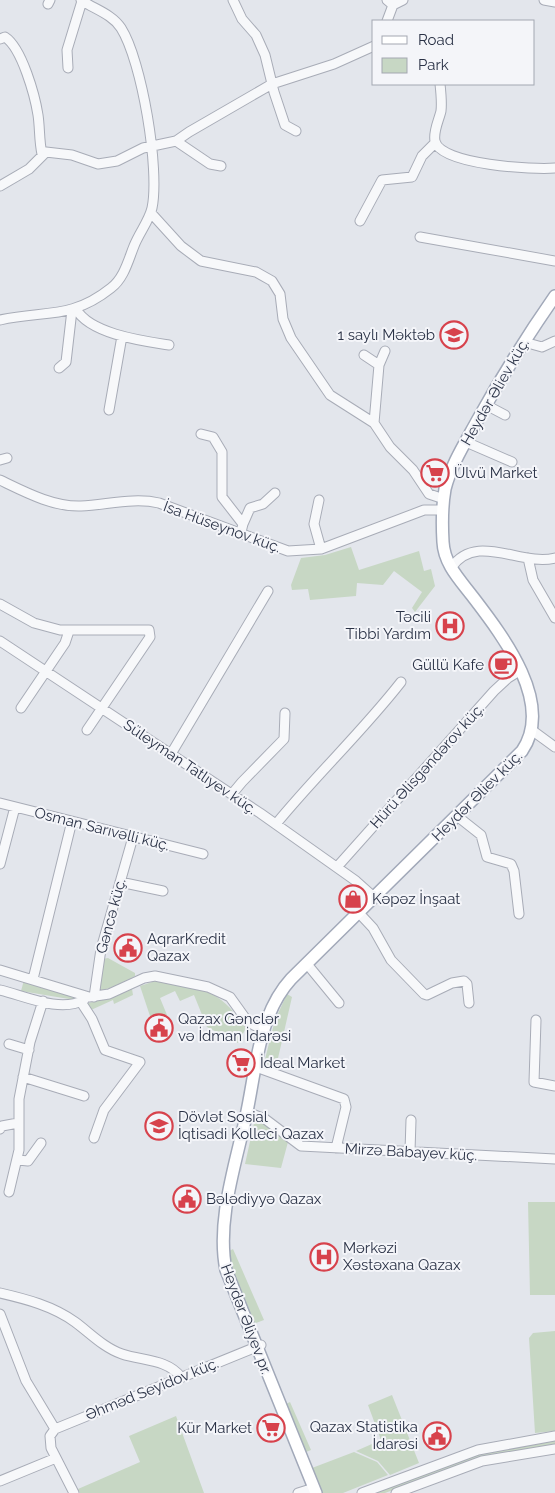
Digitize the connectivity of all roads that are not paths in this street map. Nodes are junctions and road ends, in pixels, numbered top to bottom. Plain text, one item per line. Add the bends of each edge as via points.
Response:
1 (81, 0) edge
2 (233, 0) edge
3 (403, 0) edge
4 (544, 0) edge
5 (390, 2) edge
6 (555, 2) edge
7 (387, 20) edge
8 (0, 39) edge
9 (372, 47) edge
10 (68, 68) dead end
11 (272, 84) junction
12 (440, 85) edge
13 (296, 131) dead end
14 (176, 142) junction
15 (436, 143) junction
16 (152, 146) junction
17 (42, 154) junction
18 (221, 166) dead end
19 (555, 168) edge
20 (0, 186) edge
21 (151, 214) junction
22 (360, 221) dead end
23 (420, 237) dead end
24 (555, 261) edge
25 (555, 296) edge
26 (74, 310) junction
27 (0, 320) edge
28 (122, 336) junction
29 (555, 340) edge
30 (524, 342) junction
31 (170, 345) dead end
32 (385, 351) dead end
33 (364, 355) dead end
34 (379, 365) junction
35 (59, 368) dead end
36 (486, 405) junction
37 (109, 410) dead end
38 (505, 415) dead end
39 (374, 423) junction
40 (202, 434) dead end
41 (466, 442) junction
42 (512, 462) dead end
43 (0, 480) edge
44 (275, 492) dead end
45 (319, 500) dead end
46 (443, 505) junction
47 (242, 528) junction
48 (321, 549) junction
49 (528, 558) junction
50 (555, 558) edge
51 (451, 568) junction
52 (268, 591) dead end
53 (0, 604) edge
54 (555, 618) edge
55 (69, 631) junction
56 (0, 641) edge
57 (521, 670) junction
58 (46, 671) junction
59 (401, 682) dead end
60 (21, 708) dead end
61 (101, 708) junction
62 (285, 713) dead end
63 (87, 730) dead end
64 (533, 731) junction
65 (555, 747) edge
66 (171, 754) junction
67 (232, 794) junction
68 (0, 803) edge
69 (14, 807) junction
70 (457, 816) junction
71 (72, 822) junction
72 (276, 824) junction
73 (132, 836) junction
74 (203, 854) dead end
75 (0, 864) edge
76 (337, 867) junction
77 (120, 882) junction
78 (163, 891) dead end
79 (375, 898) junction
80 (359, 914) junction
81 (519, 914) dead end
82 (307, 964) junction
83 (0, 970) edge
84 (33, 980) junction
85 (0, 990) edge
86 (88, 999) junction
87 (43, 1001) junction
88 (339, 1003) dead end
89 (469, 1003) dead end
90 (536, 1020) dead end
91 (265, 1031) junction
92 (9, 1044) dead end
93 (29, 1050) junction
94 (256, 1067) junction
95 (23, 1077) junction
96 (555, 1086) edge
97 (84, 1096) dead end
98 (247, 1112) junction
99 (411, 1120) dead end
100 (18, 1123) junction
101 (0, 1128) edge
102 (94, 1138) dead end
103 (40, 1143) dead end
104 (336, 1148) junction
105 (410, 1152) junction
106 (555, 1159) edge
107 (18, 1160) junction
108 (9, 1192) dead end
109 (0, 1293) edge
110 (0, 1314) edge
111 (259, 1346) junction
112 (181, 1377) junction
113 (55, 1429) junction
114 (555, 1436) edge
115 (555, 1449) edge
116 (56, 1458) junction
117 (0, 1481) edge
118 (317, 1491) edge
119 (74, 1493) edge
120 (298, 1493) edge
121 (362, 1493) edge
122 (396, 1493) edge

1 - 10 street via 67,50
1 - 16 street via 113,19 124,33 140,82
2 - 11 street via 242,20 260,44
3 - 5 street
4 - 6 street
5 - 7 street
8 - 17 street via 6,37 9,40 31,86 39,117
9 - 11 street via 334,64
11 - 13 street via 285,125
11 - 14 street
12 - 15 street via 441,110
14 - 16 street
14 - 18 street via 210,164
15 - 19 street via 446,152 469,160 522,169
15 - 22 street via 422,156 412,177 382,180
16 - 17 street via 117,161 98,164 72,155
16 - 21 street via 154,195
17 - 20 street via 29,169
21 - 26 street via 119,279 111,288
21 - 39 street via 181,246 201,261 256,272 272,281 280,294 291,338 330,395
23 - 24 street
25 - 30 main road, Heydər Əliev küç.
26 - 27 street
26 - 28 street via 82,319
26 - 35 street via 66,362
28 - 31 street
28 - 37 street
29 - 30 street via 542,347
30 - 36 main road, Heydər Əliev küç.
32 - 34 street
33 - 34 street
34 - 39 street
36 - 38 street
36 - 41 main road, Heydər Əliev küç.
39 - 46 street via 429,494
40 - 47 street via 213,437 222,452 222,497
41 - 42 street
41 - 46 main road, Heydər Əliev küç. via 451,473
43 - 47 street, İsa Hüseynov küç. via 41,498 70,506 151,501 203,521
44 - 47 street via 263,504 250,508
45 - 48 street via 314,524
46 - 48 street, İsa Hüseynov küç.
46 - 51 main road, Heydər Əliev küç. via 444,552
47 - 48 street, İsa Hüseynov küç. via 279,550
49 - 50 street
49 - 51 street via 469,552 457,559
49 - 54 street via 533,580
51 - 57 main road, Heydər Əliev küç. via 497,629
52 - 66 street
53 - 55 street via 34,623
55 - 58 street
55 - 61 street via 146,629 151,633
56 - 58 street, Süleyman Tatlıyev küç.
57 - 64 main road, Heydər Əliev küç. via 534,705
57 - 76 street, Hürü Əlisgəndərov küç. via 494,691
58 - 60 street
58 - 61 street, Süleyman Tatlıyev küç.
59 - 72 street
61 - 63 street
61 - 66 street, Süleyman Tatlıyev küç.
62 - 67 street via 284,739
64 - 65 street
64 - 70 main road, Heydər Əliev küç. via 522,751
66 - 67 street, Süleyman Tatlıyev küç.
67 - 72 street, Süleyman Tatlıyev küç.
68 - 69 street, Osman Sarıvəlli küç.
69 - 71 street, Osman Sarıvəlli küç.
69 - 75 street
70 - 79 main road, Heydər Əliev küç.
70 - 81 street via 482,835 487,857 511,864
71 - 73 street, Osman Sarıvəlli küç.
71 - 84 street
72 - 76 street, Süleyman Tatlıyev küç.
73 - 74 street, Osman Sarıvəlli küç.
73 - 77 street, Gəncə küç.
76 - 79 street, Süleyman Tatlıyev küç.
77 - 78 street
77 - 86 street, Gəncə küç.
79 - 80 main road, Heydər Əliev küç.
80 - 82 main road, Heydər Əliev küç.
80 - 89 street via 373,928 391,960 424,994 464,981
82 - 88 street
82 - 91 main road, Heydər Əliev küç. via 279,995
83 - 84 street
84 - 86 street
85 - 87 street
86 - 87 street via 69,1005
86 - 91 street via 109,994 144,978 161,976 219,991 236,1002 248,1022
86 - 102 street via 92,1019 105,1050 140,1062 104,1110
87 - 93 street
90 - 96 street via 534,1082
91 - 94 main road, Heydər Əliev küç.
92 - 93 street
93 - 95 street
94 - 98 main road, Heydər Əliev küç.
94 - 104 street via 344,1100 346,1107
95 - 97 street
95 - 100 street
98 - 104 street, Mirzə Babayev küç. via 271,1123 296,1144
98 - 111 main road, Heydər Əliev küç. via 241,1137 229,1244 236,1280
99 - 105 street
100 - 101 street
100 - 107 street
103 - 107 street via 28,1161
104 - 105 street, Mirzə Babayev küç.
105 - 106 street, Mirzə Babayev küç.
107 - 108 street
109 - 112 street via 55,1311 114,1351 163,1364 176,1370
110 - 113 street via 26,1381
111 - 112 street, Əhməd Seyidov küç.
111 - 118 main road, Heydər Əliev küç.
112 - 113 street, Əhməd Seyidov küç.
113 - 116 street via 49,1440
114 - 121 street via 478,1450
115 - 122 street via 482,1461
116 - 117 street
116 - 119 street
118 - 120 street

